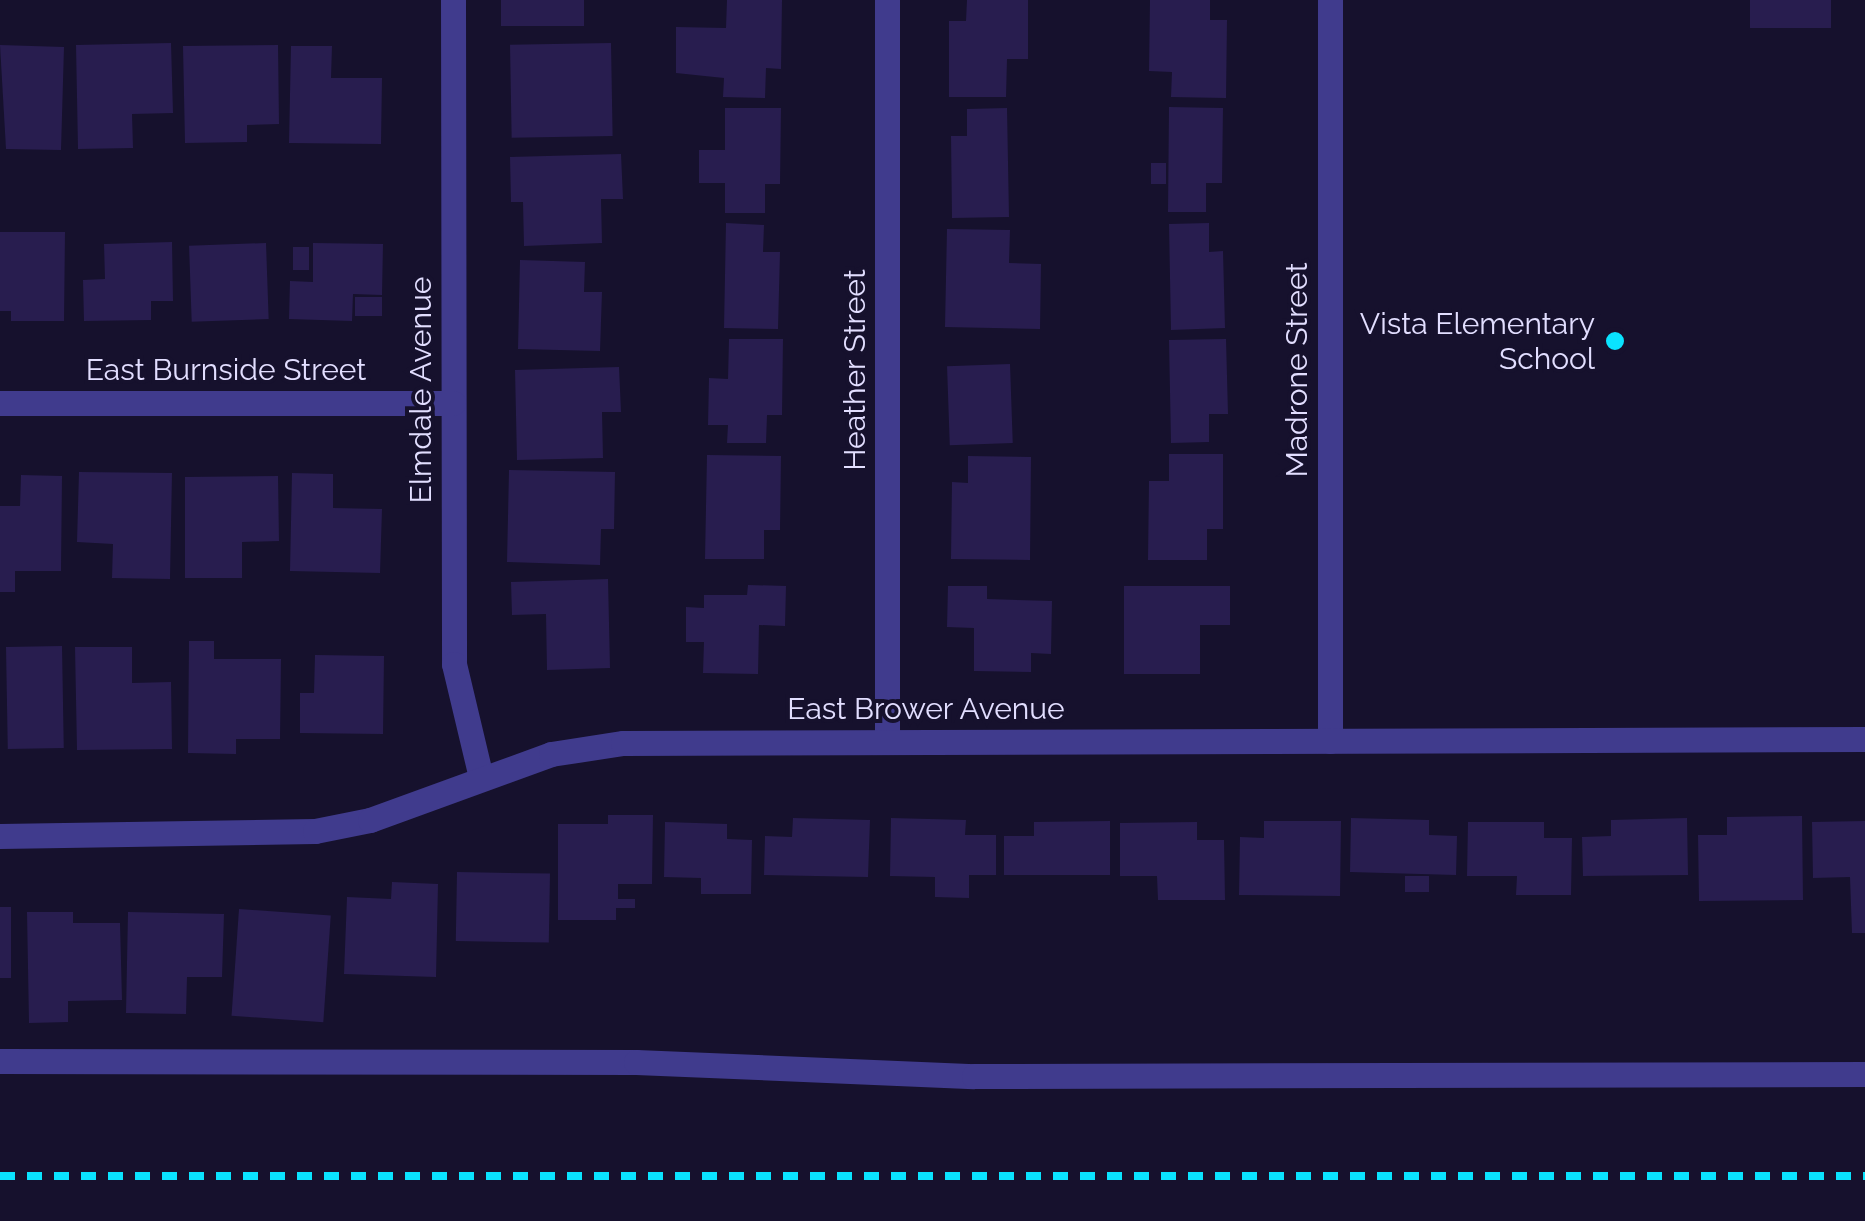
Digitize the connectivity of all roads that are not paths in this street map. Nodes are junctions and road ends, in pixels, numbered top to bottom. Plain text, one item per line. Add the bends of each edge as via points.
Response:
1 (453, 0) edge
2 (887, 0) edge
3 (1330, 0) edge
4 (0, 403) edge
5 (453, 403) junction
6 (1865, 739) edge
7 (887, 741) junction
8 (1330, 741) junction
9 (481, 777) junction
10 (0, 836) edge
11 (0, 1061) edge
12 (1865, 1074) edge

1 - 5 street, Elmdale Avenue
2 - 7 street, Heather Street
3 - 8 street, Madrone Street
4 - 5 street, East Burnside Street
5 - 9 street, Elmdale Avenue via 454,664
6 - 8 street, East Brower Avenue
7 - 8 street, East Brower Avenue
7 - 9 street, East Brower Avenue via 623,743 552,754
9 - 10 street, East Brower Avenue via 370,820 316,831
11 - 12 street via 636,1062 974,1076

